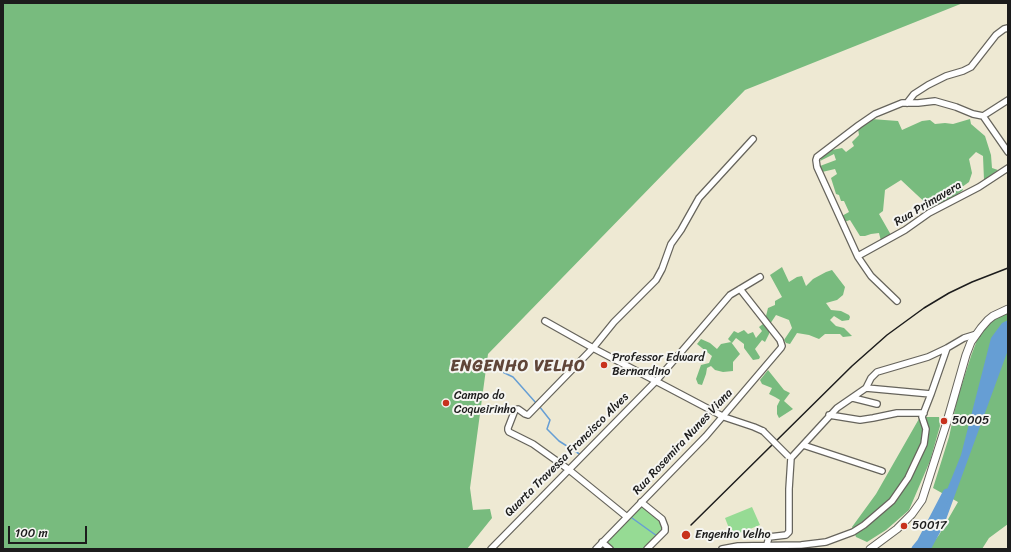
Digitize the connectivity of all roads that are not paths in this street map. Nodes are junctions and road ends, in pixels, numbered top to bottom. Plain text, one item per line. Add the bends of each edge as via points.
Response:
1 (1008, 28) edge
2 (1008, 100) edge
3 (907, 103) junction
4 (983, 116) junction
5 (753, 140) dead end
6 (1008, 152) edge
7 (1008, 168) edge
8 (858, 256) junction
9 (760, 276) dead end
10 (740, 289) junction
11 (897, 301) dead end
12 (1008, 309) edge
13 (545, 321) dead end
14 (977, 334) junction
15 (593, 348) junction
16 (947, 348) junction
17 (657, 380) junction
18 (866, 388) junction
19 (931, 394) junction
20 (853, 398) junction
21 (877, 404) dead end
22 (924, 413) junction
23 (724, 416) junction
24 (829, 416) junction
25 (803, 445) junction
26 (790, 457) junction
27 (568, 469) junction
28 (882, 471) dead end
29 (641, 502) junction
30 (627, 517) junction
31 (602, 542) junction
32 (766, 547) edge
33 (491, 549) edge
34 (596, 549) edge
35 (610, 549) edge
36 (647, 549) edge
37 (722, 549) edge
38 (870, 549) edge

1 - 3 street via 996,35 971,67 928,85 914,94
2 - 4 street
3 - 4 street via 937,101
3 - 8 street via 875,114 817,157 816,163
4 - 6 street
5 - 15 street via 699,198 671,244 660,275 614,322
7 - 8 street, Rua Primavera
8 - 11 street via 871,276
9 - 10 street, Quarta Travessa Francisco Alves
10 - 17 street, Quarta Travessa Francisco Alves via 730,295
10 - 23 street, Rua Rosemira Nunes Viana via 782,346
12 - 14 main road via 993,316
13 - 15 street
14 - 16 street
14 - 38 main road via 966,355 922,500 897,529
15 - 17 street
15 - 27 street via 526,415 516,409 508,430 538,447
16 - 18 street via 920,360 879,371
16 - 19 street
17 - 23 street
17 - 27 street, Quarta Travessa Francisco Alves
18 - 19 street
18 - 20 street
19 - 22 street
20 - 21 street
20 - 24 street
22 - 24 street via 902,412 860,420
22 - 32 street via 922,418 926,436 920,453 902,488 883,510 853,532 826,542
23 - 26 street, bridge via 763,431
23 - 29 street, Rua Rosemira Nunes Viana via 697,447
24 - 25 street
25 - 26 street
25 - 28 street
26 - 32 street via 788,533 769,538
27 - 30 street
27 - 33 street, Quarta Travessa Francisco Alves
29 - 30 street, Rua Rosemira Nunes Viana
29 - 36 street via 662,520 666,527
30 - 31 street, Rua Rosemira Nunes Viana
31 - 34 street, Rua Rosemira Nunes Viana
31 - 35 street
32 - 37 street via 738,546

